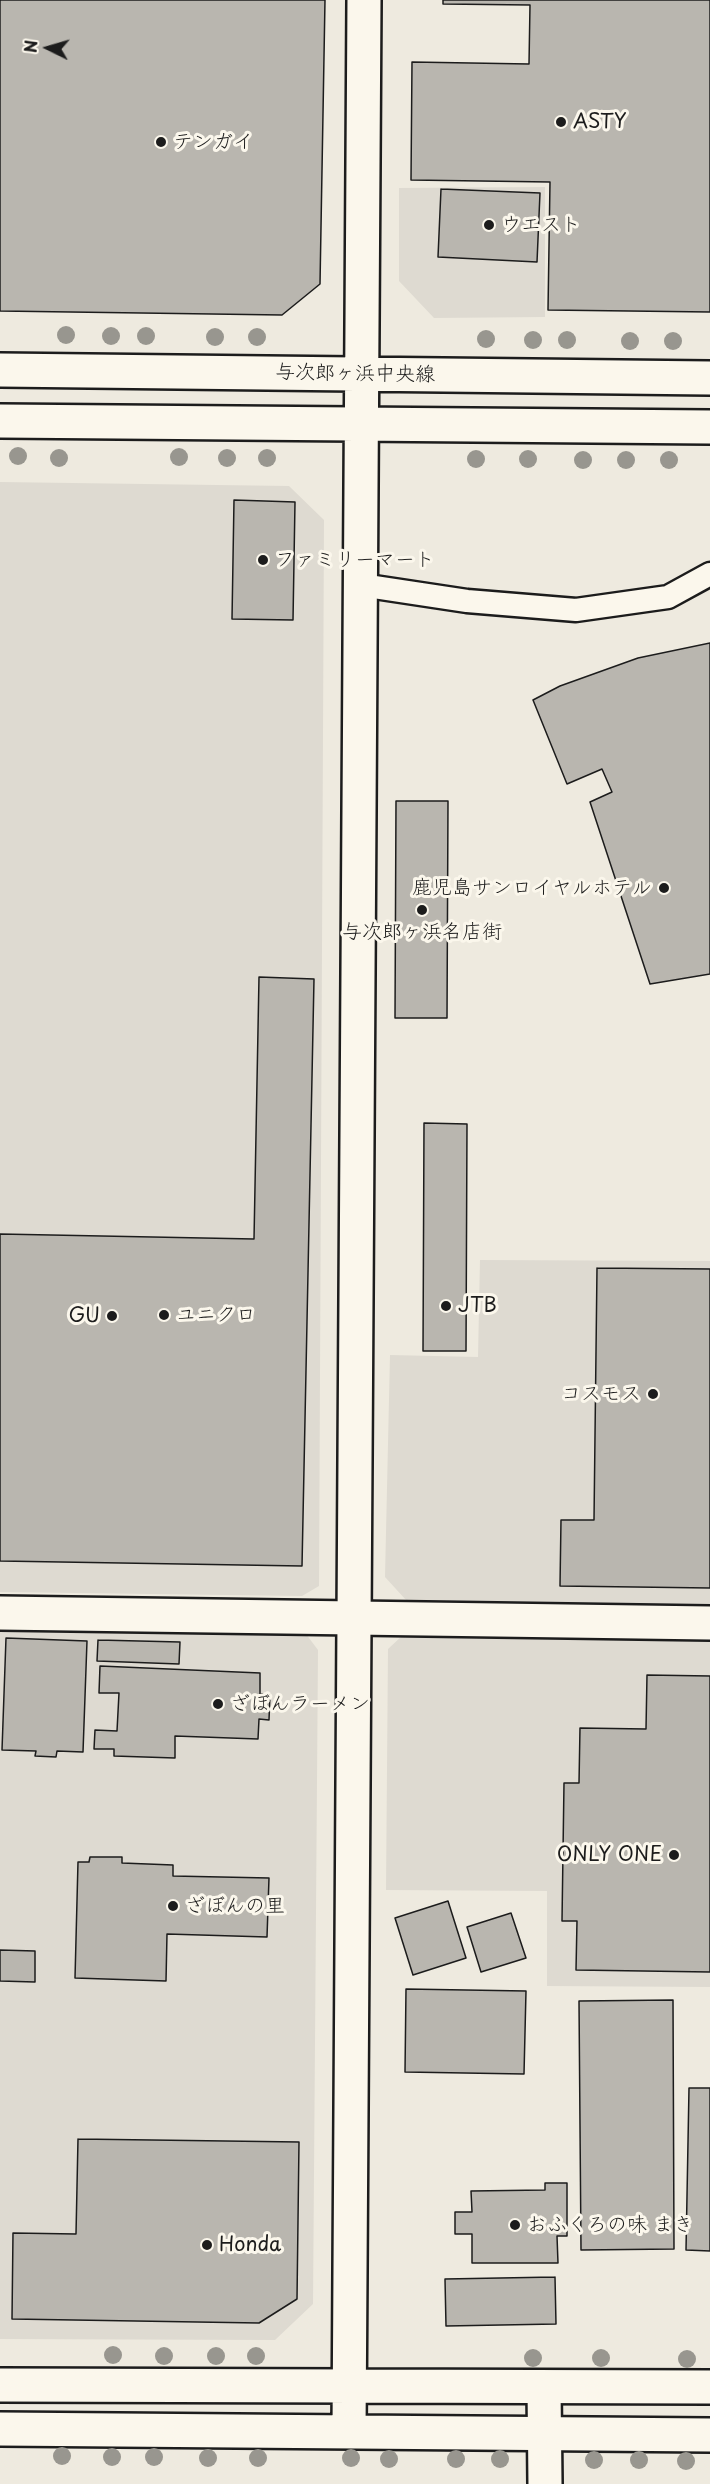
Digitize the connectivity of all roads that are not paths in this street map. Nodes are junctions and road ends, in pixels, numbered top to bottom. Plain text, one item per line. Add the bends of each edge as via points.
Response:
1 (364, 0) edge
2 (0, 370) edge
3 (84, 371) junction
4 (363, 375) junction
5 (710, 378) edge
6 (0, 421) edge
7 (87, 421) junction
8 (362, 424) junction
9 (710, 427) edge
10 (710, 574) edge
11 (362, 585) junction
12 (0, 1613) edge
13 (355, 1617) junction
14 (710, 1623) edge
15 (0, 2385) edge
16 (348, 2386) junction
17 (544, 2387) junction
18 (710, 2387) edge
19 (0, 2429) edge
20 (349, 2431) junction
21 (544, 2433) junction
22 (710, 2435) edge
23 (545, 2484) edge

1 - 4 street
2 - 3 street, 与次郎ヶ浜中央線
3 - 4 street, 与次郎ヶ浜中央線
3 - 7 street
4 - 5 street, 与次郎ヶ浜中央線
4 - 8 street
6 - 7 street
7 - 8 street
8 - 9 street
8 - 11 street
10 - 11 lane via 668,597 576,610 467,601
11 - 13 street
12 - 13 street
13 - 14 street
13 - 16 street
15 - 16 street
16 - 17 street
16 - 20 street
17 - 18 street
17 - 21 street
19 - 20 street
20 - 21 street
21 - 22 street
21 - 23 street

